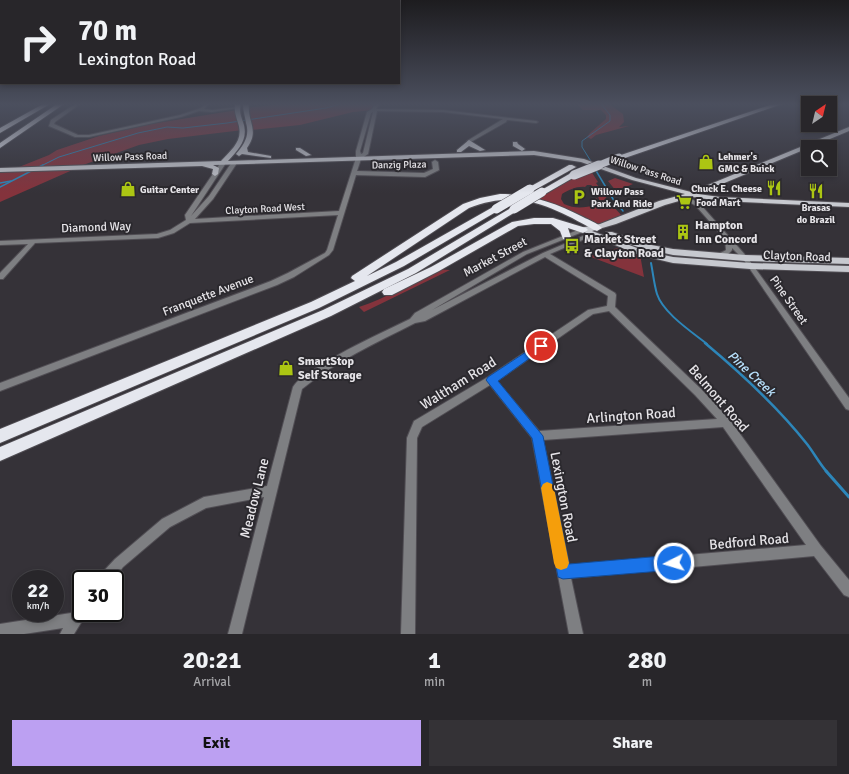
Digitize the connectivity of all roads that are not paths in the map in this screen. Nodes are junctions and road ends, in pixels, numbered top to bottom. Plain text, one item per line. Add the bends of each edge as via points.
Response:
1 (18, 134) edge
2 (70, 134) edge
3 (96, 134) edge
4 (243, 134) edge
5 (251, 134) edge
6 (364, 134) edge
7 (370, 134) edge
8 (484, 134) edge
9 (667, 134) edge
10 (690, 134) edge
11 (830, 134) edge
12 (838, 134) edge
13 (242, 138) junction
14 (470, 142) junction
15 (516, 143) dead end
16 (0, 146) edge
17 (246, 146) junction
18 (298, 149) dead end
19 (522, 149) junction
20 (482, 150) junction
21 (459, 151) junction
22 (365, 154) junction
23 (308, 155) junction
24 (268, 156) junction
25 (358, 156) junction
26 (416, 156) junction
27 (338, 159) junction
28 (235, 160) junction
29 (225, 161) junction
30 (252, 162) junction
31 (435, 162) joint
32 (591, 162) junction
33 (193, 164) junction
34 (762, 164) junction
35 (80, 166) junction
36 (130, 166) junction
37 (356, 166) junction
38 (744, 168) junction
39 (2, 169) edge
40 (573, 171) junction
41 (228, 172) junction
42 (153, 173) dead end
43 (354, 173) junction
44 (216, 174) junction
45 (737, 175) junction
46 (717, 183) junction
47 (652, 184) junction
48 (689, 193) junction
49 (730, 196) junction
50 (849, 201) edge
51 (663, 203) junction
52 (786, 203) junction
53 (849, 205) edge
54 (849, 210) edge
55 (341, 213) junction
56 (624, 218) junction
57 (190, 221) junction
58 (553, 221) junction
59 (583, 230) junction
60 (594, 231) junction
61 (566, 237) junction
62 (728, 239) junction
63 (34, 241) junction
64 (0, 242) edge
65 (632, 242) junction
66 (545, 254) junction
67 (718, 256) junction
68 (744, 258) junction
69 (849, 261) edge
70 (750, 266) junction
71 (849, 270) edge
72 (0, 277) edge
73 (612, 308) junction
74 (413, 321) junction
75 (223, 350) junction
76 (312, 375) joint
77 (491, 380) junction
78 (0, 387) edge
79 (849, 406) edge
80 (726, 423) junction
81 (0, 436) edge
82 (537, 436) junction
83 (0, 454) edge
84 (272, 490) junction
85 (817, 550) junction
86 (113, 570) edge
87 (563, 572) junction
88 (849, 590) edge
89 (72, 616) edge
90 (74, 622) edge
91 (0, 631) edge
92 (67, 634) edge
93 (235, 634) edge
94 (408, 634) edge
95 (576, 634) edge

1 - 16 highway
2 - 3 street via 76,136
4 - 13 main road
5 - 17 main road
6 - 25 street, Franquette Avenue
7 - 22 street
8 - 14 street
9 - 40 highway via 611,152
10 - 40 highway, bridge
11 - 38 main road, Market Street
12 - 34 main road, Market Street
13 - 17 street via 246,139
13 - 29 main road
14 - 20 main road
14 - 21 main road
15 - 19 main road
17 - 24 main road via 245,153
17 - 28 main road
18 - 23 main road
19 - 20 main road, Willow Pass Road
19 - 32 main road, Willow Pass Road via 550,151
20 - 21 main road, Willow Pass Road
21 - 22 main road, Willow Pass Road
22 - 25 main road, Willow Pass Road
23 - 24 main road, Willow Pass Road
23 - 25 main road, Willow Pass Road
24 - 28 main road, Willow Pass Road
25 - 26 main road, Willow Pass Road
25 - 27 main road, Willow Pass Road
25 - 37 street, Franquette Avenue
26 - 31 main road
26 - 32 main road, Willow Pass Road via 534,153
27 - 30 main road, Willow Pass Road
27 - 37 main road
28 - 29 main road, Willow Pass Road
28 - 30 main road, Willow Pass Road
28 - 41 street, Diamond Way
29 - 33 main road, Willow Pass Road
29 - 35 main road, Willow Pass Road
29 - 44 street
30 - 41 main road
31 - 43 street, Danzig Plaza via 436,170 425,175
32 - 47 main road, Willow Pass Road
32 - 48 main road, Willow Pass Road
33 - 36 main road, Willow Pass Road
33 - 44 main road via 216,168
34 - 38 main road
34 - 45 main road, Market Street
35 - 36 main road, Willow Pass Road
35 - 39 main road, Willow Pass Road
35 - 39 main road, Willow Pass Road
36 - 42 main road
37 - 43 street, Franquette Avenue
38 - 45 main road via 745,170
38 - 48 main road, Market Street
40 - 75 highway, bridge via 530,189 365,282
40 - 75 highway, bridge via 437,256 378,289 327,313
41 - 57 street, Diamond Way via 198,214
43 - 55 street, Franquette Avenue
44 - 57 street via 188,215
45 - 46 main road, Market Street
46 - 48 main road, Market Street
46 - 49 main road via 714,186 718,192
47 - 48 main road, Willow Pass Road
47 - 51 main road via 665,194
48 - 49 main road, Willow Pass Road
48 - 51 main road, Market Street
48 - 52 main road, Willow Pass Road via 720,199
48 - 62 street, Pine Street
49 - 50 main road, Willow Pass Road
51 - 56 main road, Market Street
52 - 53 main road, Willow Pass Road
52 - 54 main road
55 - 57 street, Clayton Road West
55 - 78 street, Franquette Avenue via 329,252 291,275
56 - 60 main road, Market Street
56 - 65 main road via 616,229
57 - 63 street, Diamond Way via 177,230 158,236
58 - 59 highway
58 - 61 highway via 564,230
58 - 75 highway via 515,224 435,269 374,299
59 - 60 main road, Clayton Road
59 - 61 street, Market Street
60 - 65 main road, Clayton Road
60 - 66 street, Market Street
60 - 70 main road, Clayton Road via 642,253 673,260
60 - 75 highway via 562,210 538,200 500,196 476,201 357,277
61 - 74 street, Market Street via 525,253 479,278 418,314
62 - 67 street via 729,250
62 - 68 street, Pine Street
63 - 64 street, Diamond Way
63 - 72 street
65 - 67 main road, Clayton Road via 673,252
66 - 73 street, Belmont Road via 612,294
66 - 74 street, Market Street via 422,319
67 - 68 main road, Clayton Road
68 - 69 main road, Clayton Road
68 - 70 street, Pine Street
70 - 71 main road, Clayton Road
70 - 79 street, Pine Street
73 - 77 street, Waltham Road via 591,312
73 - 80 street, Belmont Road
74 - 76 street, Market Street
75 - 81 highway
75 - 83 highway
76 - 84 street, Meadow Lane via 298,387
77 - 82 street, Lexington Road
77 - 94 street, Waltham Road via 418,424 412,438
80 - 82 street, Arlington Road
80 - 85 street, Belmont Road
82 - 87 street, Lexington Road
84 - 86 street via 204,503 166,523
84 - 93 street, Meadow Lane
85 - 87 street, Bedford Road
85 - 88 street, Belmont Road
87 - 95 street, Lexington Road
89 - 91 street
90 - 92 street

